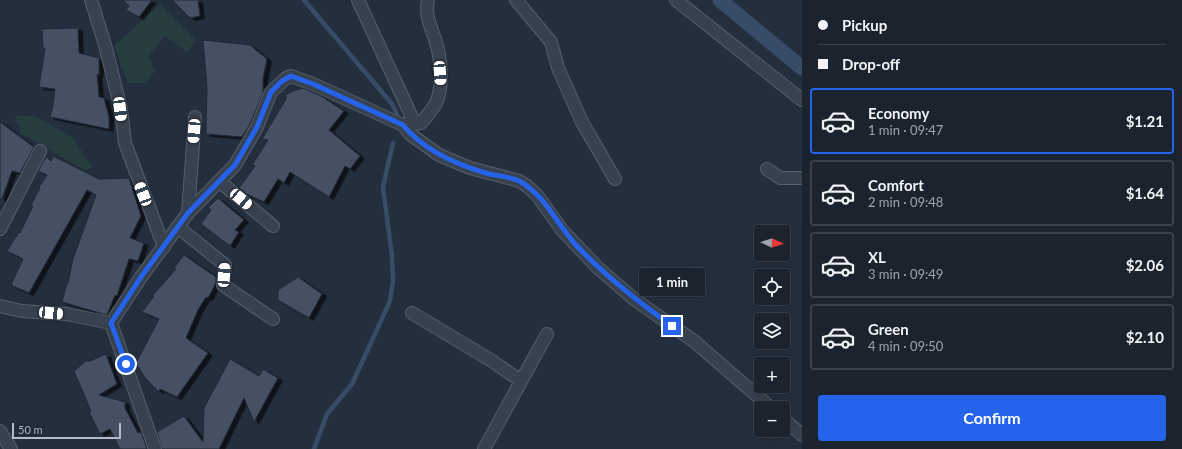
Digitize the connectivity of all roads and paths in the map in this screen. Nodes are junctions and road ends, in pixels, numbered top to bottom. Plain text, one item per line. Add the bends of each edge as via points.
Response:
1 (91, 0) edge
2 (358, 0) edge
3 (428, 0) edge
4 (516, 0) edge
5 (676, 0) edge
6 (802, 100) edge
7 (195, 117) dead end
8 (405, 124) junction
9 (40, 151) dead end
10 (767, 169) dead end
11 (802, 178) edge
12 (615, 179) dead end
13 (219, 181) junction
14 (188, 213) junction
15 (273, 226) dead end
16 (178, 227) junction
17 (0, 229) edge
18 (164, 247) junction
19 (0, 306) edge
20 (412, 313) dead end
21 (273, 319) dead end
22 (111, 323) junction
23 (547, 334) dead end
24 (521, 381) junction
25 (763, 401) edge
26 (790, 424) edge
27 (0, 431) edge
28 (802, 435) edge
29 (11, 449) edge
30 (155, 449) edge
31 (484, 449) edge

1 - 18 street via 105,45 125,143
2 - 8 street via 396,79
3 - 8 street via 426,10 435,39 441,82 436,103 421,123
4 - 12 street via 551,42 558,68 582,122
5 - 6 street
7 - 14 street
8 - 13 street via 291,76 271,92 257,127 235,165
8 - 25 street via 410,134 439,155 470,168 519,181 527,186 537,195 562,230 598,268 634,299 694,342
9 - 17 street
10 - 11 street via 780,178
13 - 14 street
13 - 15 street
14 - 16 street
16 - 18 street
16 - 21 street via 225,265 223,285
18 - 22 street
19 - 22 street via 66,314
20 - 24 street
22 - 30 street
23 - 24 street
24 - 31 street
26 - 28 street
27 - 29 street

